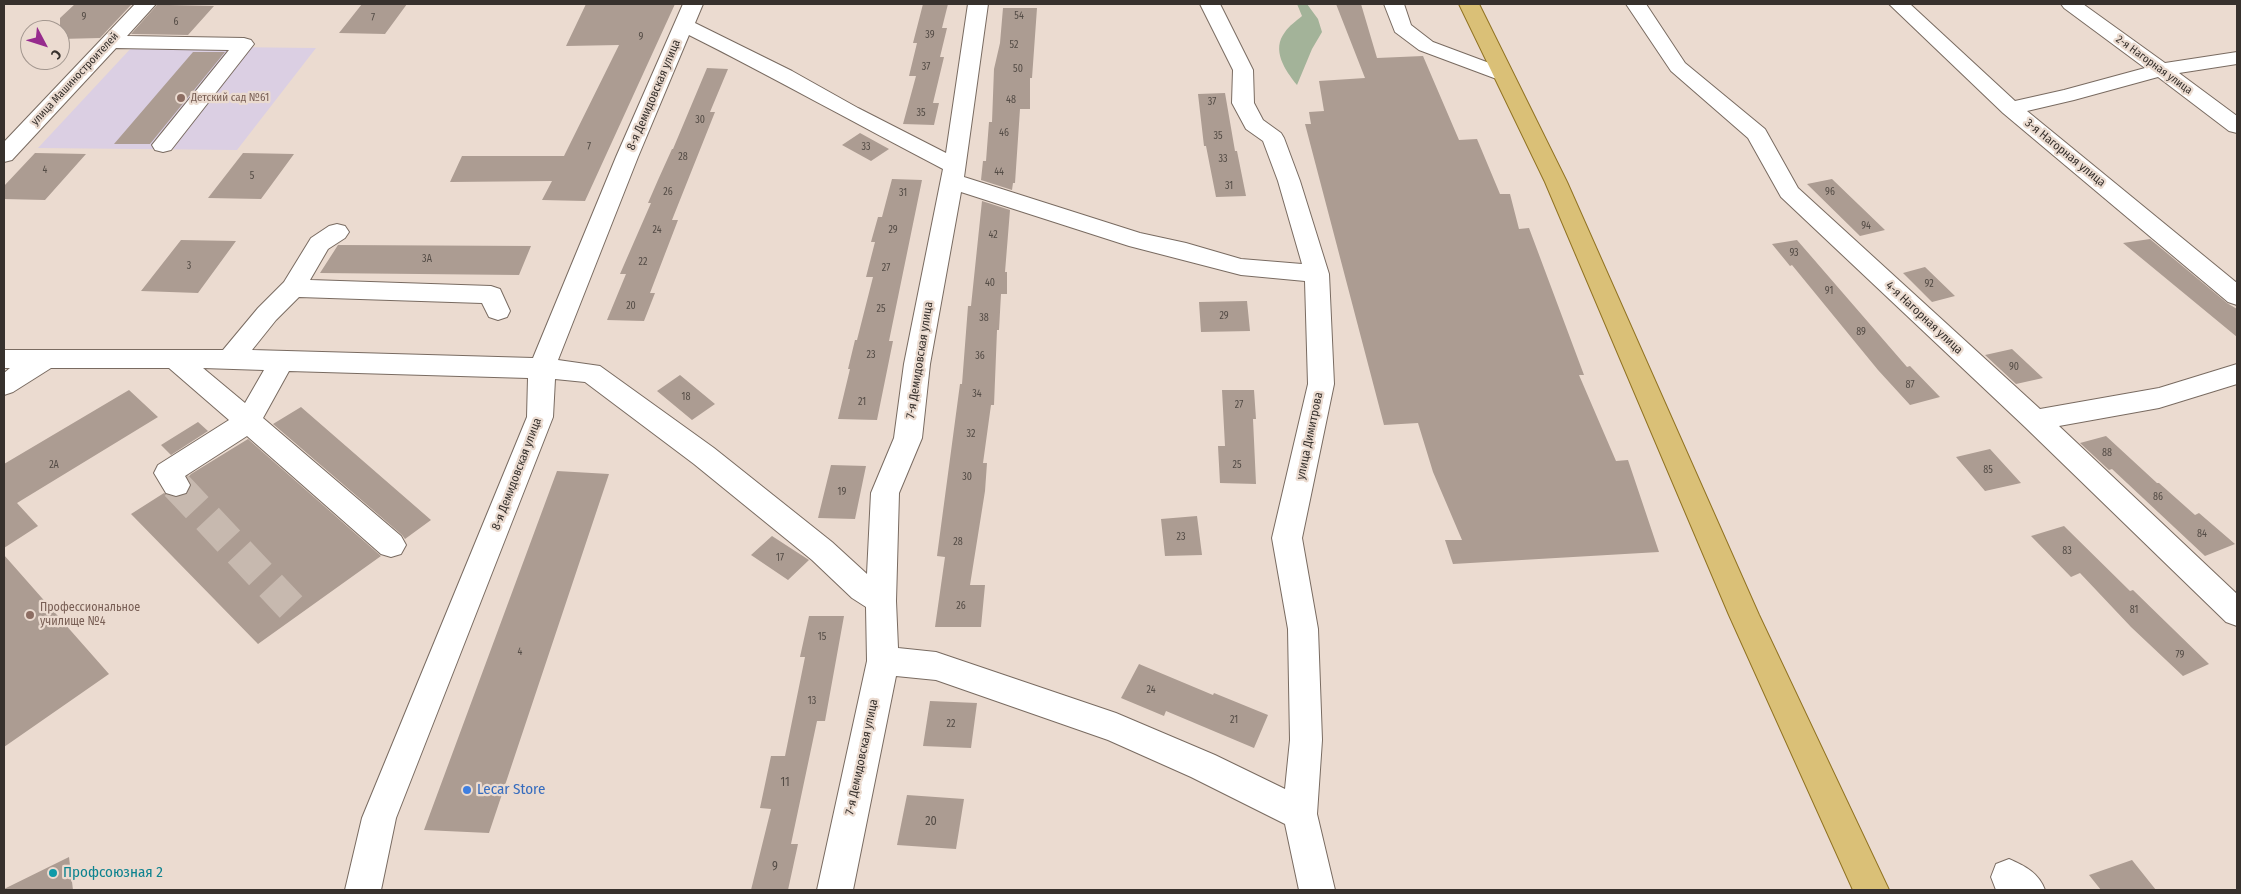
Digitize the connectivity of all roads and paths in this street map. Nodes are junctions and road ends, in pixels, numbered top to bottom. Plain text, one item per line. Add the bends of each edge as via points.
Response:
1 (146, 4) edge
2 (693, 4) edge
3 (978, 4) edge
4 (1210, 4) edge
5 (1394, 4) edge
6 (1469, 4) edge
7 (1636, 4) edge
8 (1899, 4) edge
9 (2071, 4) edge
10 (684, 25) junction
11 (110, 42) junction
12 (2237, 58) edge
13 (2161, 70) junction
14 (1502, 74) junction
15 (2011, 108) junction
16 (2237, 126) edge
17 (163, 145) dead end
18 (4, 155) edge
19 (953, 174) junction
20 (337, 232) dead end
21 (1317, 274) junction
22 (293, 288) junction
23 (2237, 296) edge
24 (498, 311) dead end
25 (4, 359) edge
26 (46, 359) junction
27 (230, 359) junction
28 (176, 360) junction
29 (281, 362) junction
30 (542, 368) junction
31 (2237, 374) edge
32 (4, 385) edge
33 (2035, 420) junction
34 (248, 421) junction
35 (176, 485) dead end
36 (391, 545) dead end
37 (880, 601) junction
38 (2237, 613) edge
39 (883, 661) junction
40 (1300, 814) junction
41 (363, 890) edge
42 (835, 890) edge
43 (1316, 890) edge
44 (1871, 890) edge

1 - 11 street, улица Машиностроителей
2 - 10 street, 8-я Демидовская улица
3 - 19 street, 7-я Демидовская улица
4 - 21 street, улица Димитрова via 1243,70 1243,104 1254,124 1272,138 1283,164
5 - 14 street via 1402,28 1426,46
6 - 14 main road
7 - 33 street, 4-я Нагорная улица via 1678,67 1757,134 1789,192
8 - 15 street, 3-я Нагорная улица
9 - 13 street, 2-я Нагорная улица
10 - 19 street via 785,75
10 - 30 street, 8-я Демидовская улица
11 - 17 street via 244,44
11 - 18 street, улица Машиностроителей
12 - 13 street
13 - 15 street
13 - 16 street, 2-я Нагорная улица
14 - 44 main road via 1556,182 1744,614
15 - 23 street, 3-я Нагорная улица
19 - 21 street via 1136,240 1186,250 1241,267
19 - 37 street, 7-я Демидовская улица via 916,364 908,438 886,493
20 - 22 street via 319,244
21 - 40 street, улица Димитрова via 1321,384 1287,538 1303,629 1306,740
22 - 24 street via 491,295
22 - 27 street
25 - 26 street
26 - 28 street
26 - 32 street
27 - 28 street
27 - 29 street
28 - 34 street
29 - 30 street
29 - 34 street
30 - 37 street via 591,373 704,456
30 - 41 street, 8-я Демидовская улица via 540,416 379,818
31 - 33 street via 2160,398
33 - 38 street, 4-я Нагорная улица
34 - 35 street via 168,473
34 - 36 street
37 - 39 street, 7-я Демидовская улица
39 - 40 street via 936,666 1116,728
39 - 42 street, 7-я Демидовская улица
40 - 43 street, улица Димитрова

